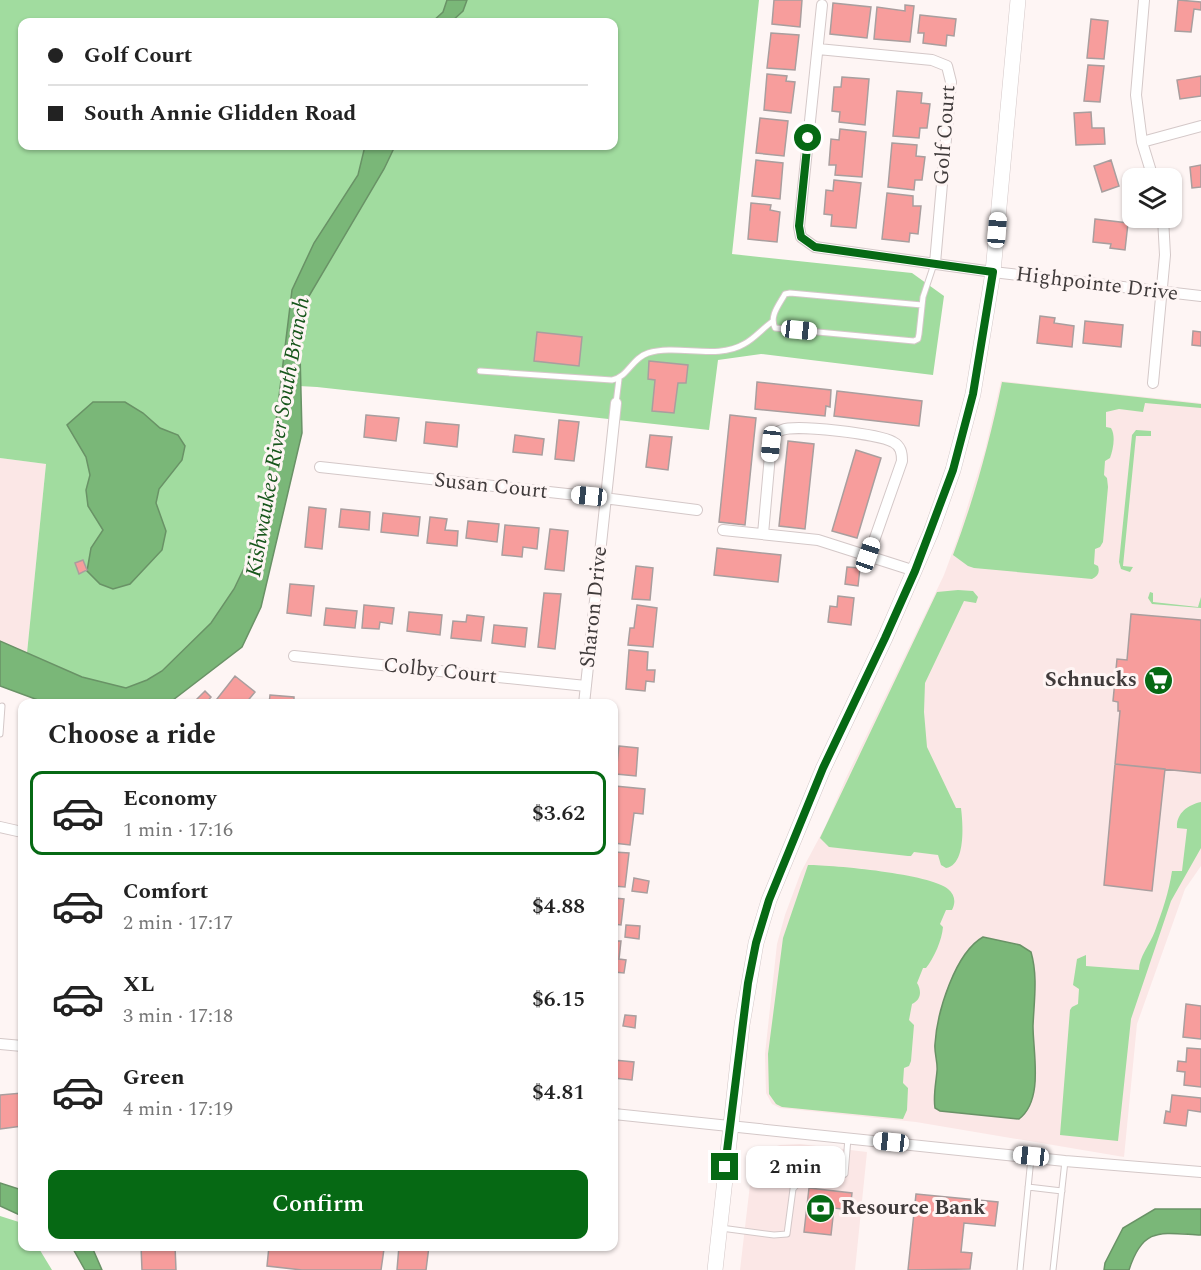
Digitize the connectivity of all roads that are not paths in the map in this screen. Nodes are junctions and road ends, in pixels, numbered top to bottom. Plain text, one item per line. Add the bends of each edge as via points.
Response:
1 (1018, 0) edge
2 (1144, 0) edge
3 (822, 5) dead end
4 (818, 49) junction
5 (1201, 126) edge
6 (1142, 142) junction
7 (1150, 168) edge
8 (1164, 228) edge
9 (935, 263) junction
10 (993, 272) junction
11 (1161, 292) junction
12 (1201, 296) edge
13 (922, 304) junction
14 (773, 321) junction
15 (480, 371) dead end
16 (619, 379) junction
17 (1153, 383) dead end
18 (616, 403) joint
19 (320, 467) dead end
20 (604, 498) junction
21 (697, 510) dead end
22 (723, 530) dead end
23 (763, 534) junction
24 (868, 555) junction
25 (915, 571) junction
26 (294, 656) dead end
27 (585, 686) junction
28 (584, 699) edge
29 (2, 706) dead end
30 (0, 734) edge
31 (0, 827) edge
32 (18, 831) edge
33 (0, 1044) edge
34 (18, 1046) edge
35 (618, 1114) edge
36 (730, 1126) junction
37 (848, 1138) junction
38 (1031, 1156) junction
39 (1065, 1161) junction
40 (1201, 1172) edge
41 (1028, 1187) junction
42 (1062, 1191) junction
43 (719, 1228) junction
44 (715, 1270) edge
45 (1020, 1270) edge
46 (1053, 1270) edge

1 - 10 main road
2 - 6 street via 1136,95
3 - 4 street
4 - 9 street via 801,237 815,247
4 - 9 street, Golf Court via 932,60 947,66 951,82
5 - 6 street
6 - 7 street
8 - 11 street
9 - 10 street
9 - 13 lane
10 - 11 street, Highpointe Drive
10 - 25 main road via 973,394 953,470
11 - 12 street, Highpointe Drive
11 - 17 street
13 - 14 lane via 790,293 785,294
13 - 14 lane via 918,339 914,342 776,328
14 - 16 lane via 743,345 731,349 643,355
15 - 16 lane
16 - 18 lane
18 - 20 street, Sharon Drive
19 - 20 street, Susan Court
20 - 21 street, Susan Court
20 - 27 street, Sharon Drive
22 - 23 street
23 - 24 street via 818,540
23 - 24 street via 771,444 776,433 797,428 854,433 888,440 901,450 902,461
24 - 25 street
25 - 36 main road via 823,768 769,900 748,983
26 - 27 street, Colby Court
27 - 28 street, Sharon Drive
29 - 30 lane
31 - 32 street
33 - 34 street
35 - 36 street
36 - 37 street
36 - 43 main road
37 - 38 street
37 - 43 lane via 845,1174 831,1183 800,1181 793,1189 787,1234
38 - 39 street
38 - 41 lane
39 - 40 street
39 - 42 lane
41 - 42 lane
41 - 45 lane
42 - 46 lane
43 - 44 main road

